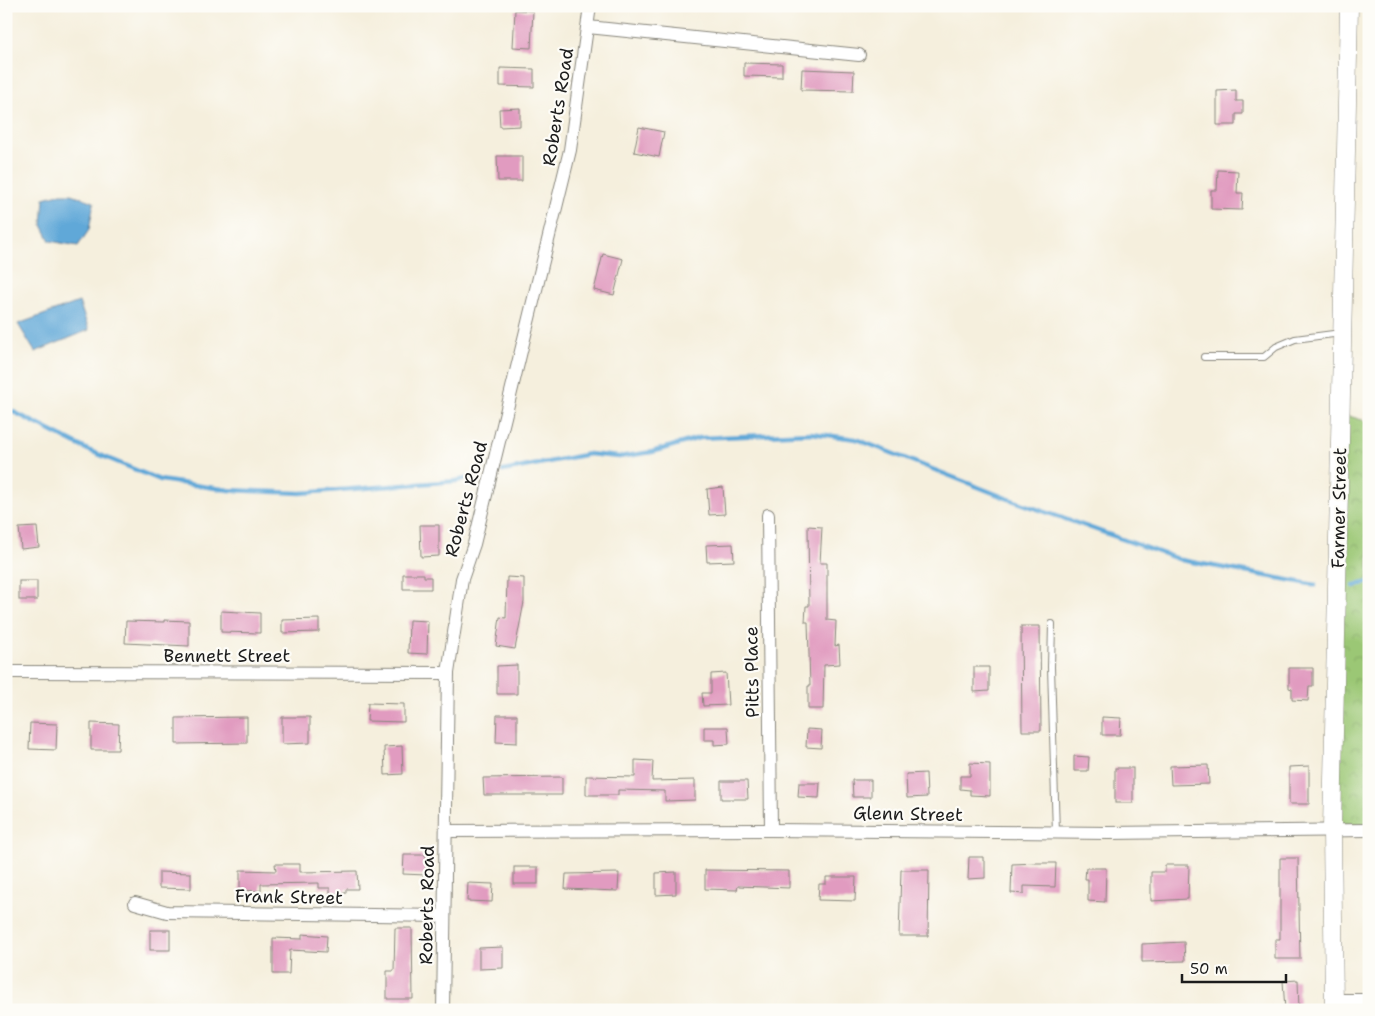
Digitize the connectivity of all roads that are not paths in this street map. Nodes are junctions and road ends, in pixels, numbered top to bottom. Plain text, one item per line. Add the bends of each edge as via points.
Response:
1 (590, 6) edge
2 (1349, 6) edge
3 (588, 28) junction
4 (859, 55) dead end
5 (1342, 333) junction
6 (1204, 357) dead end
7 (768, 515) dead end
8 (1052, 624) dead end
9 (6, 672) edge
10 (448, 673) junction
11 (1332, 829) junction
12 (771, 830) junction
13 (1369, 830) edge
14 (446, 831) junction
15 (1056, 833) junction
16 (135, 902) dead end
17 (444, 916) junction
18 (1369, 1000) edge
19 (1334, 1005) edge
20 (443, 1010) edge

1 - 3 street, Roberts Road
2 - 5 street, Farmer Street
3 - 4 street
3 - 10 street, Roberts Road via 570,150 474,544 462,579
5 - 6 lane via 1295,339 1276,347 1264,357
5 - 11 street, Farmer Street
7 - 12 street, Pitts Place
8 - 15 lane
9 - 10 street, Bennett Street
10 - 14 street, Roberts Road
11 - 13 street, Glenn Street
11 - 15 street, Glenn Street
11 - 19 street, Farmer Street
12 - 14 street, Glenn Street
12 - 15 street, Glenn Street
14 - 17 street, Roberts Road
16 - 17 street, Frank Street via 167,912
17 - 20 street, Roberts Road
18 - 19 street

